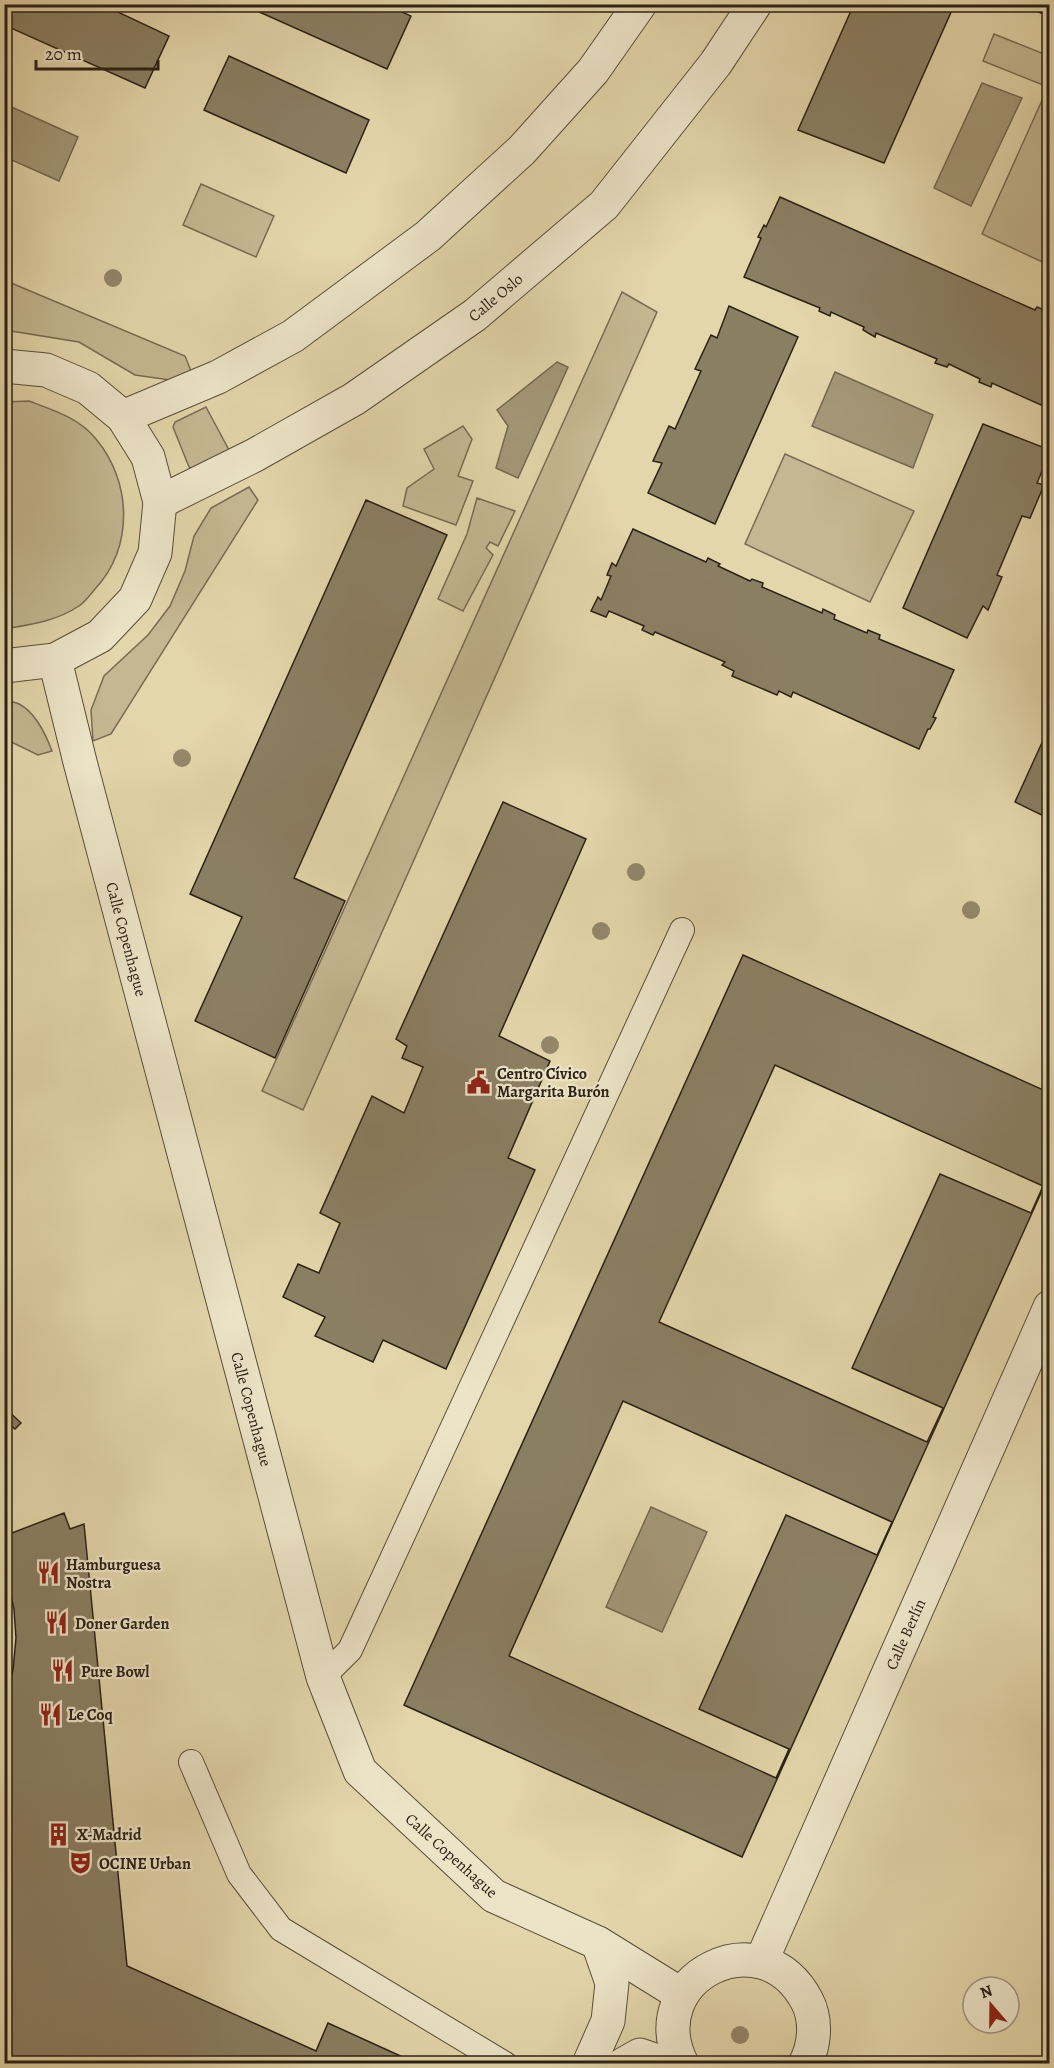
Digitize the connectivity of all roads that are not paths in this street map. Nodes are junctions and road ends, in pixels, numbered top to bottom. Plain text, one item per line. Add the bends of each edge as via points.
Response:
1 (640, 4) edge
2 (755, 4) edge
3 (4, 366) edge
4 (123, 417) junction
5 (160, 502) junction
6 (55, 660) junction
7 (4, 666) edge
8 (682, 930) dead end
9 (1050, 1307) edge
10 (323, 1677) junction
11 (191, 1762) dead end
12 (598, 1943) junction
13 (761, 1962) junction
14 (682, 1995) junction
15 (505, 2064) edge
16 (589, 2064) edge
17 (624, 2064) edge
18 (666, 2064) edge
19 (681, 2064) edge
20 (805, 2064) edge

1 - 4 street via 593,71 522,150 428,236 293,336 218,377
2 - 5 street, Calle Oslo via 716,63 604,205 475,315 354,399 255,455
3 - 4 street via 46,370 88,388
4 - 5 street via 148,457
5 - 6 street via 155,553 135,599 100,636
6 - 7 street
6 - 10 street, Calle Copenhague
8 - 10 lane via 350,1650
9 - 13 street, Calle Berlín
10 - 12 street, Calle Copenhague via 360,1771 494,1896
11 - 15 lane via 239,1874 281,1929
12 - 14 street, Calle Copenhague
12 - 16 street via 612,1983 608,2021
13 - 14 street via 738,1959 716,1965 696,1977
13 - 20 street via 783,1971 800,1987 811,2008 814,2031
14 - 19 street via 672,2033
17 - 18 street via 639,2055

